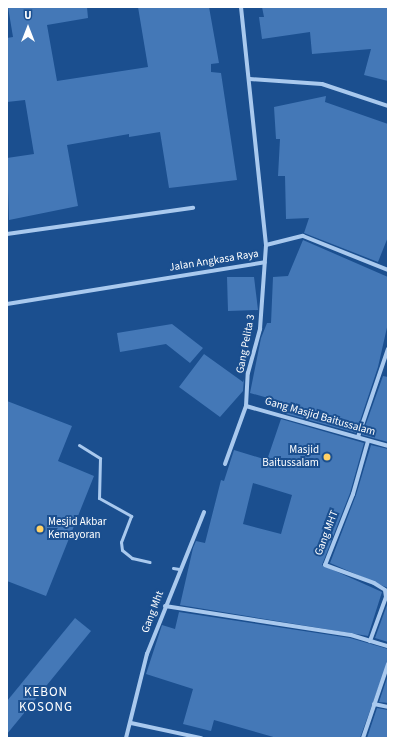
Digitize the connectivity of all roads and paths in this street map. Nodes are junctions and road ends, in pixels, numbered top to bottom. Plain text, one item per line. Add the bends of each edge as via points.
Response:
1 (241, 7) edge
2 (250, 79) junction
3 (388, 106) edge
4 (193, 208) dead end
5 (7, 234) edge
6 (266, 245) junction
7 (265, 262) junction
8 (388, 270) edge
9 (7, 304) edge
10 (388, 349) edge
11 (246, 406) junction
12 (358, 437) junction
13 (368, 441) junction
14 (79, 445) dead end
15 (388, 446) edge
16 (225, 464) dead end
17 (204, 512) dead end
18 (150, 562) dead end
19 (173, 568) dead end
20 (179, 570) junction
21 (165, 606) junction
22 (370, 641) junction
23 (388, 646) edge
24 (388, 664) edge
25 (374, 704) junction
26 (388, 707) edge
27 (131, 723) junction
28 (126, 738) edge
29 (201, 738) edge
30 (363, 738) edge

1 - 2 street, Jalan Angkasa Raya
2 - 3 street via 322,84
2 - 6 street, Jalan Angkasa Raya
4 - 5 street
6 - 7 street, Jalan Angkasa Raya
6 - 8 street via 303,236
7 - 9 street, Jalan Angkasa Raya
7 - 11 street, Gang Pelita 3 via 260,329 248,373
10 - 12 street
11 - 12 street, Gang Masjid Baitussalam
11 - 16 street
12 - 13 street, Gang Masjid Baitussalam
13 - 15 street, Gang Masjid Baitussalam
13 - 22 street, Gang MHT via 353,494 325,565 384,590 386,597
14 - 18 lane via 100,458 99,498 132,516 121,542 122,550 132,558
17 - 20 street, Gang Mht
19 - 20 lane
20 - 21 street, Gang Mht
21 - 22 street, Gang MHT
21 - 27 street, Gang Mht via 147,654
22 - 23 street, Gang MHT
24 - 25 street
25 - 26 street
25 - 30 street
27 - 28 street, Gang Mht
27 - 29 street

